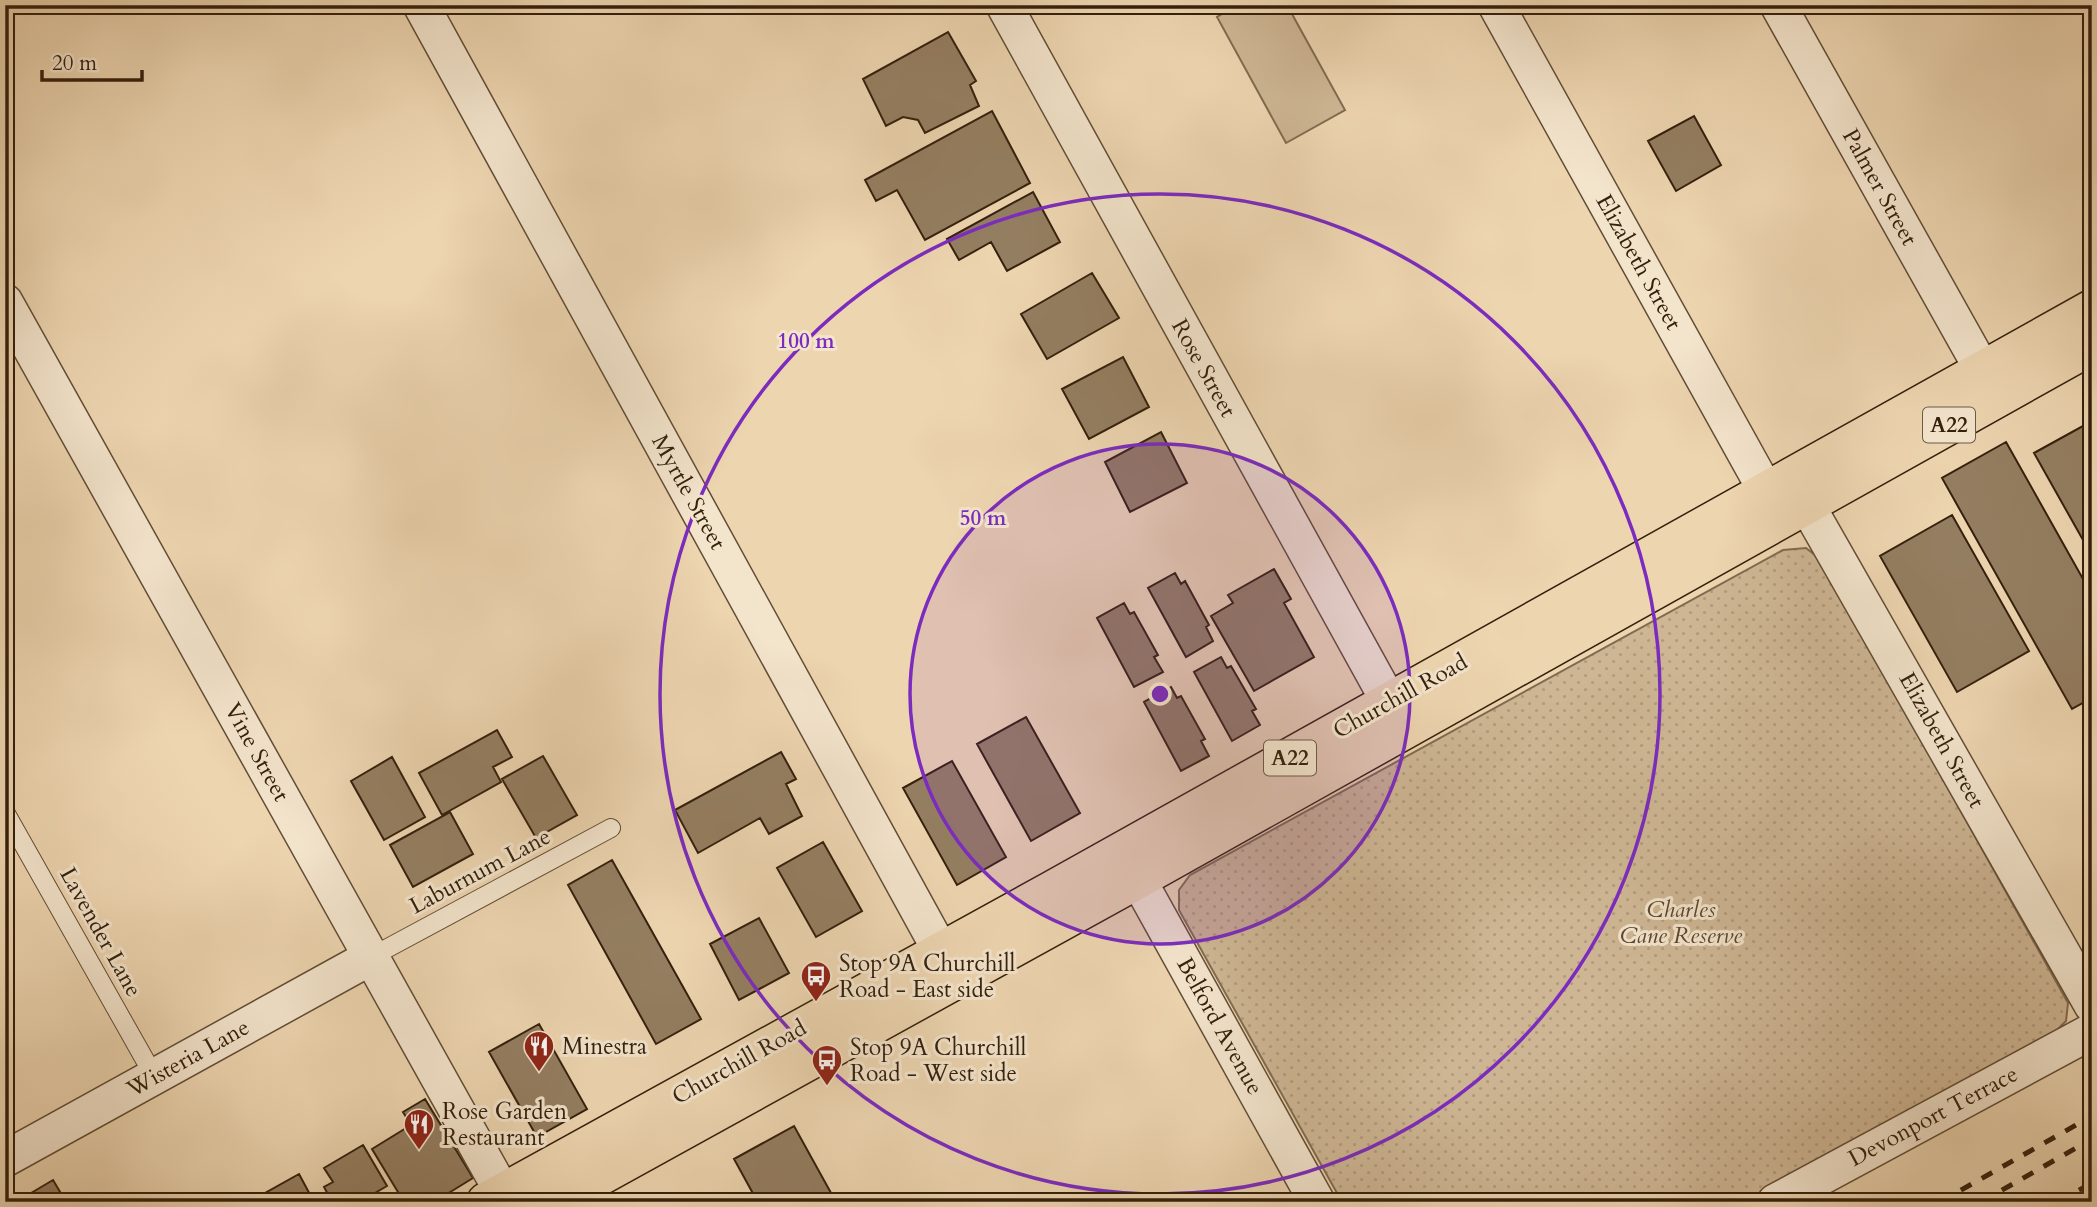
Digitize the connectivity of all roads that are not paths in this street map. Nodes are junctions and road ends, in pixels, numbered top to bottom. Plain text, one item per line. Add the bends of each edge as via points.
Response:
1 (421, 5) edge
2 (1003, 5) edge
3 (1496, 5) edge
4 (1778, 5) edge
5 (5, 302) edge
6 (2092, 309) edge
7 (2092, 345) edge
8 (1982, 369) junction
9 (1786, 497) junction
10 (1397, 716) junction
11 (5, 812) edge
12 (611, 828) dead end
13 (1130, 865) junction
14 (371, 957) junction
15 (949, 966) junction
16 (2092, 1005) edge
17 (2092, 1031) edge
18 (154, 1076) junction
19 (5, 1159) edge
20 (499, 1199) edge
21 (553, 1202) edge
22 (1317, 1202) edge
23 (1775, 1202) edge

1 - 15 street, Myrtle Street
2 - 10 street, Rose Street
3 - 9 street, Elizabeth Street
4 - 8 street, Palmer Street
5 - 14 street, Vine Street
6 - 8 main road, Churchill Road / A22
7 - 9 main road, Churchill Road / A22
8 - 9 main road, Churchill Road / A22
9 - 10 main road, Churchill Road / A22
9 - 16 street, Elizabeth Street
10 - 13 main road, Churchill Road / A22
11 - 18 lane, Lavender Lane
12 - 14 lane, Laburnum Lane
13 - 15 main road, Churchill Road / A22
13 - 22 street, Belford Avenue
14 - 18 street, Wisteria Lane
14 - 20 street, Vine Street
15 - 20 main road, Churchill Road / A22
15 - 21 main road, Churchill Road / A22
17 - 23 street, Devonport Terrace
18 - 19 street, Wisteria Lane

